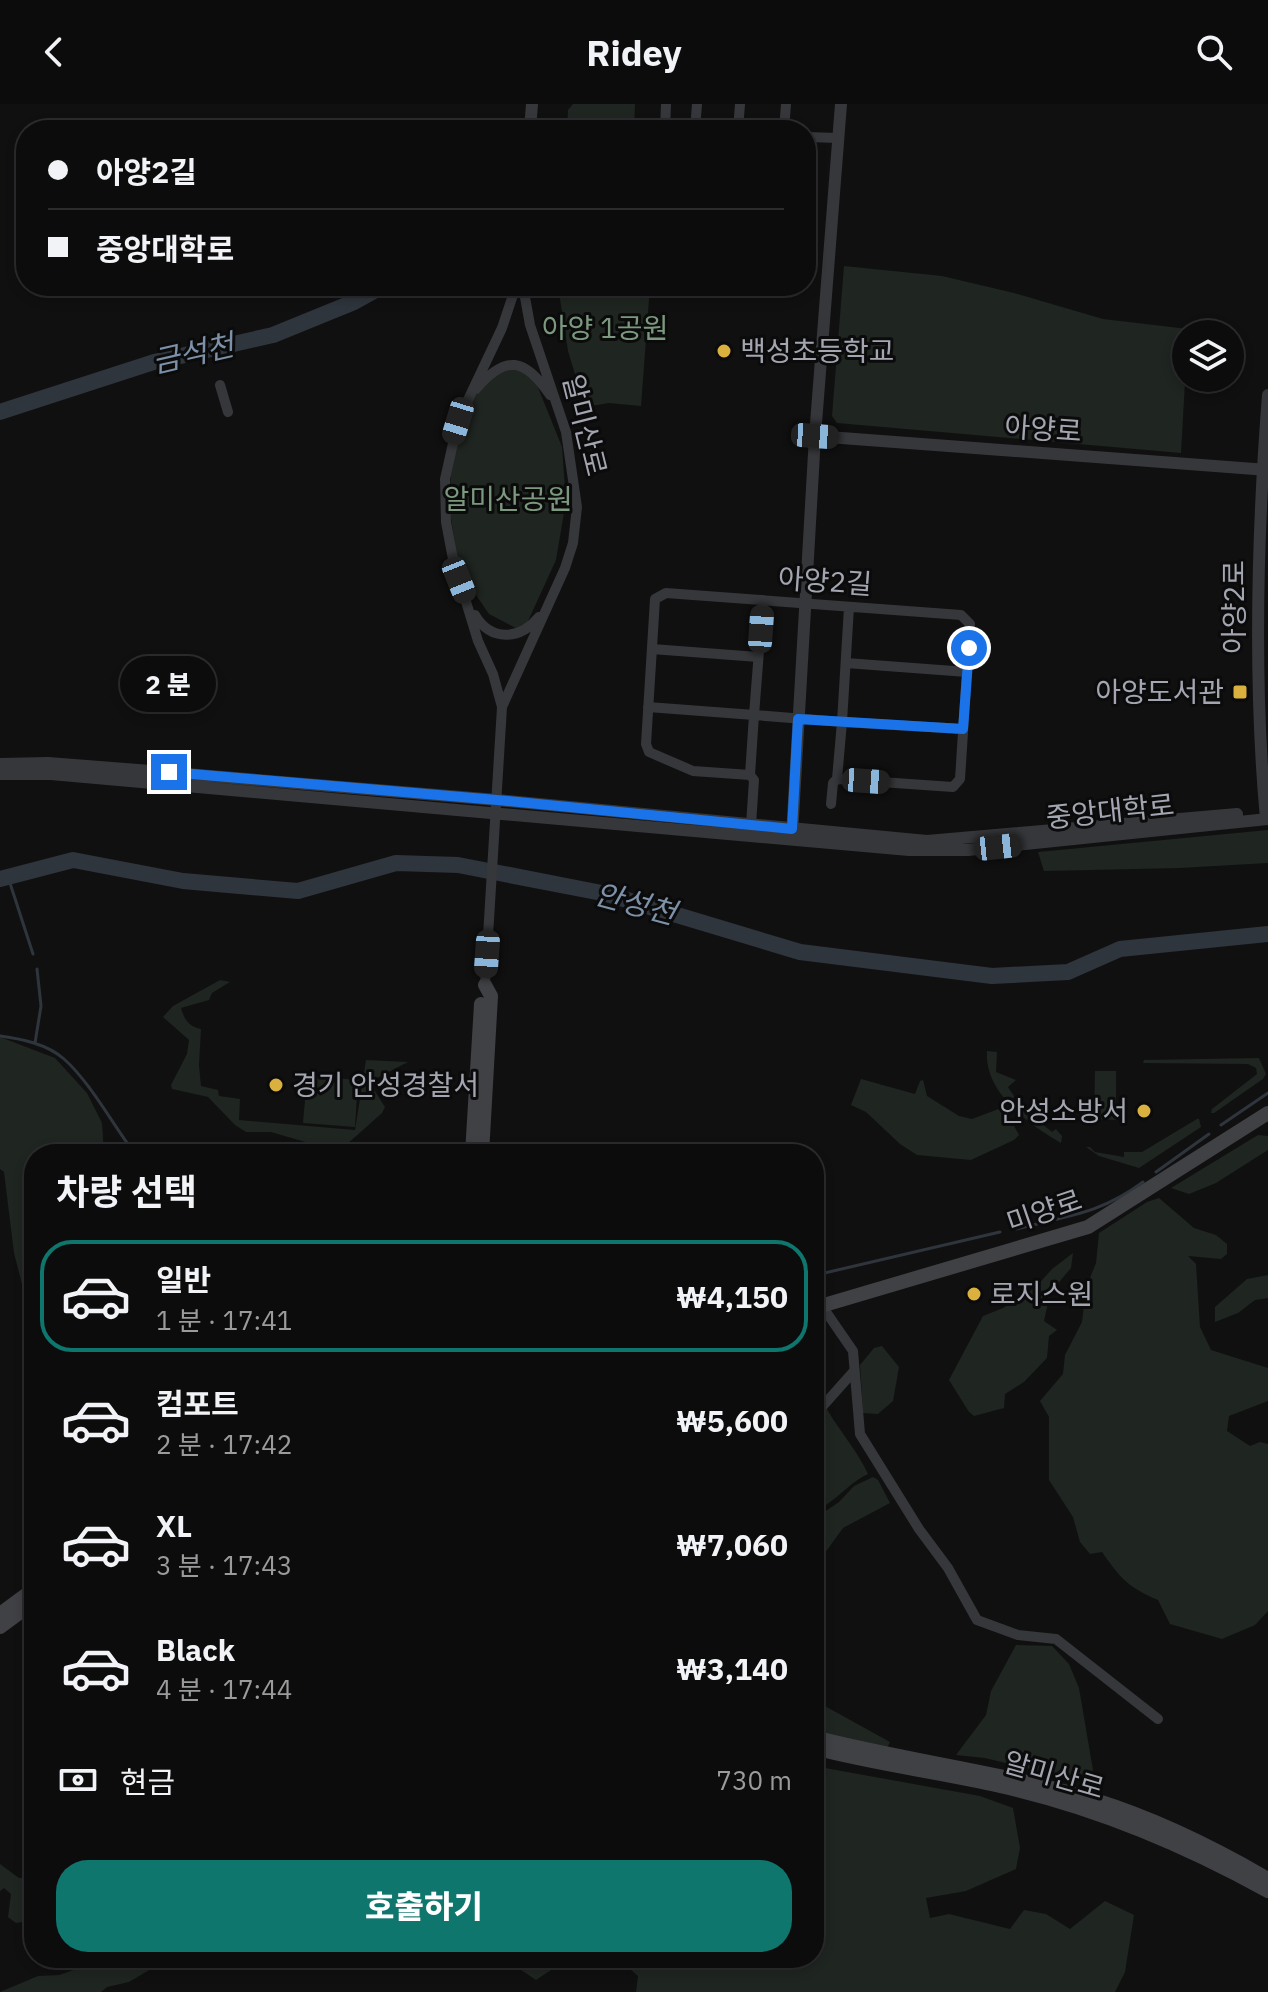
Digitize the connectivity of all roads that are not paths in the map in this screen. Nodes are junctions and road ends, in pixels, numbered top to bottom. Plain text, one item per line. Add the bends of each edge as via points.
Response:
1 (841, 104) edge
2 (816, 137) edge
3 (839, 138) junction
4 (513, 296) edge
5 (525, 296) edge
6 (220, 385) dead end
7 (1268, 395) edge
8 (467, 400) junction
9 (557, 406) junction
10 (228, 412) dead end
11 (815, 436) junction
12 (1265, 470) edge
13 (459, 580) junction
14 (559, 583) junction
15 (763, 600) junction
16 (805, 603) junction
17 (849, 607) junction
18 (652, 649) junction
19 (758, 657) junction
20 (846, 663) junction
21 (967, 672) junction
22 (502, 707) junction
23 (648, 707) junction
24 (754, 715) junction
25 (798, 719) junction
26 (842, 722) junction
27 (963, 729) junction
28 (0, 764) edge
29 (0, 774) edge
30 (750, 775) junction
31 (837, 779) junction
32 (831, 804) dead end
33 (497, 806) junction
34 (1267, 815) edge
35 (751, 825) junction
36 (792, 834) junction
37 (485, 985) junction
38 (1268, 1113) edge
39 (473, 1144) edge
40 (483, 1144) edge
41 (824, 1305) edge
42 (824, 1315) edge
43 (854, 1371) junction
44 (824, 1405) edge
45 (24, 1596) edge
46 (24, 1609) edge
47 (0, 1614) edge
48 (0, 1627) edge
49 (1158, 1719) dead end
50 (824, 1739) edge
51 (824, 1750) edge
52 (1268, 1879) edge
53 (1268, 1891) edge

1 - 3 street
2 - 3 street
3 - 11 street
4 - 8 street, 알미산로
5 - 9 street, 알미산로
6 - 10 street
7 - 12 street, 아양2로
8 - 9 street via 491,374 510,364 538,377
8 - 13 street, 알미산로 via 450,445 445,479 446,522
9 - 14 street, 알미산로 via 577,507 573,543
11 - 12 street, 아양로
11 - 16 street
12 - 34 street, 아양2로 via 1256,588
13 - 14 street via 480,624 509,637 537,620
13 - 22 street, 알미산로
14 - 22 street, 알미산로
15 - 16 street, 아양2길
15 - 18 street, 아양2길 via 666,593 655,599
15 - 19 street
16 - 17 street, 아양2길
16 - 25 street
17 - 20 street
17 - 21 street, 아양2길 via 961,615 970,624
18 - 19 street
18 - 23 street, 아양2길
19 - 24 street
20 - 21 street
20 - 26 street
21 - 27 street, 아양2길
22 - 33 street, 알미산로
23 - 24 street
23 - 30 street, 아양2길 via 649,752 693,771
24 - 25 street
24 - 30 street
25 - 26 street
25 - 36 street
26 - 27 street
26 - 31 street
27 - 31 street, 아양2길 via 960,779 953,787
28 - 33 street, 중앙대학로 via 63,764
29 - 33 street, 중앙대학로
30 - 35 street
31 - 32 street
33 - 35 street, 중앙대학로
33 - 36 street, 중앙대학로
33 - 37 street, 알미산로
34 - 36 street, 중앙대학로 via 927,841
35 - 36 street, 중앙대학로
37 - 39 main road
37 - 40 main road via 491,996
38 - 41 main road, 미양로 via 1088,1227
42 - 43 street via 853,1351
43 - 44 street
43 - 49 street via 860,1434 977,1620 1018,1635 1056,1639
45 - 47 main road
46 - 48 main road
50 - 52 main road, 알미산로 via 1098,1801 1173,1829
51 - 53 main road, 알미산로 via 1002,1786 1077,1807 1179,1845

